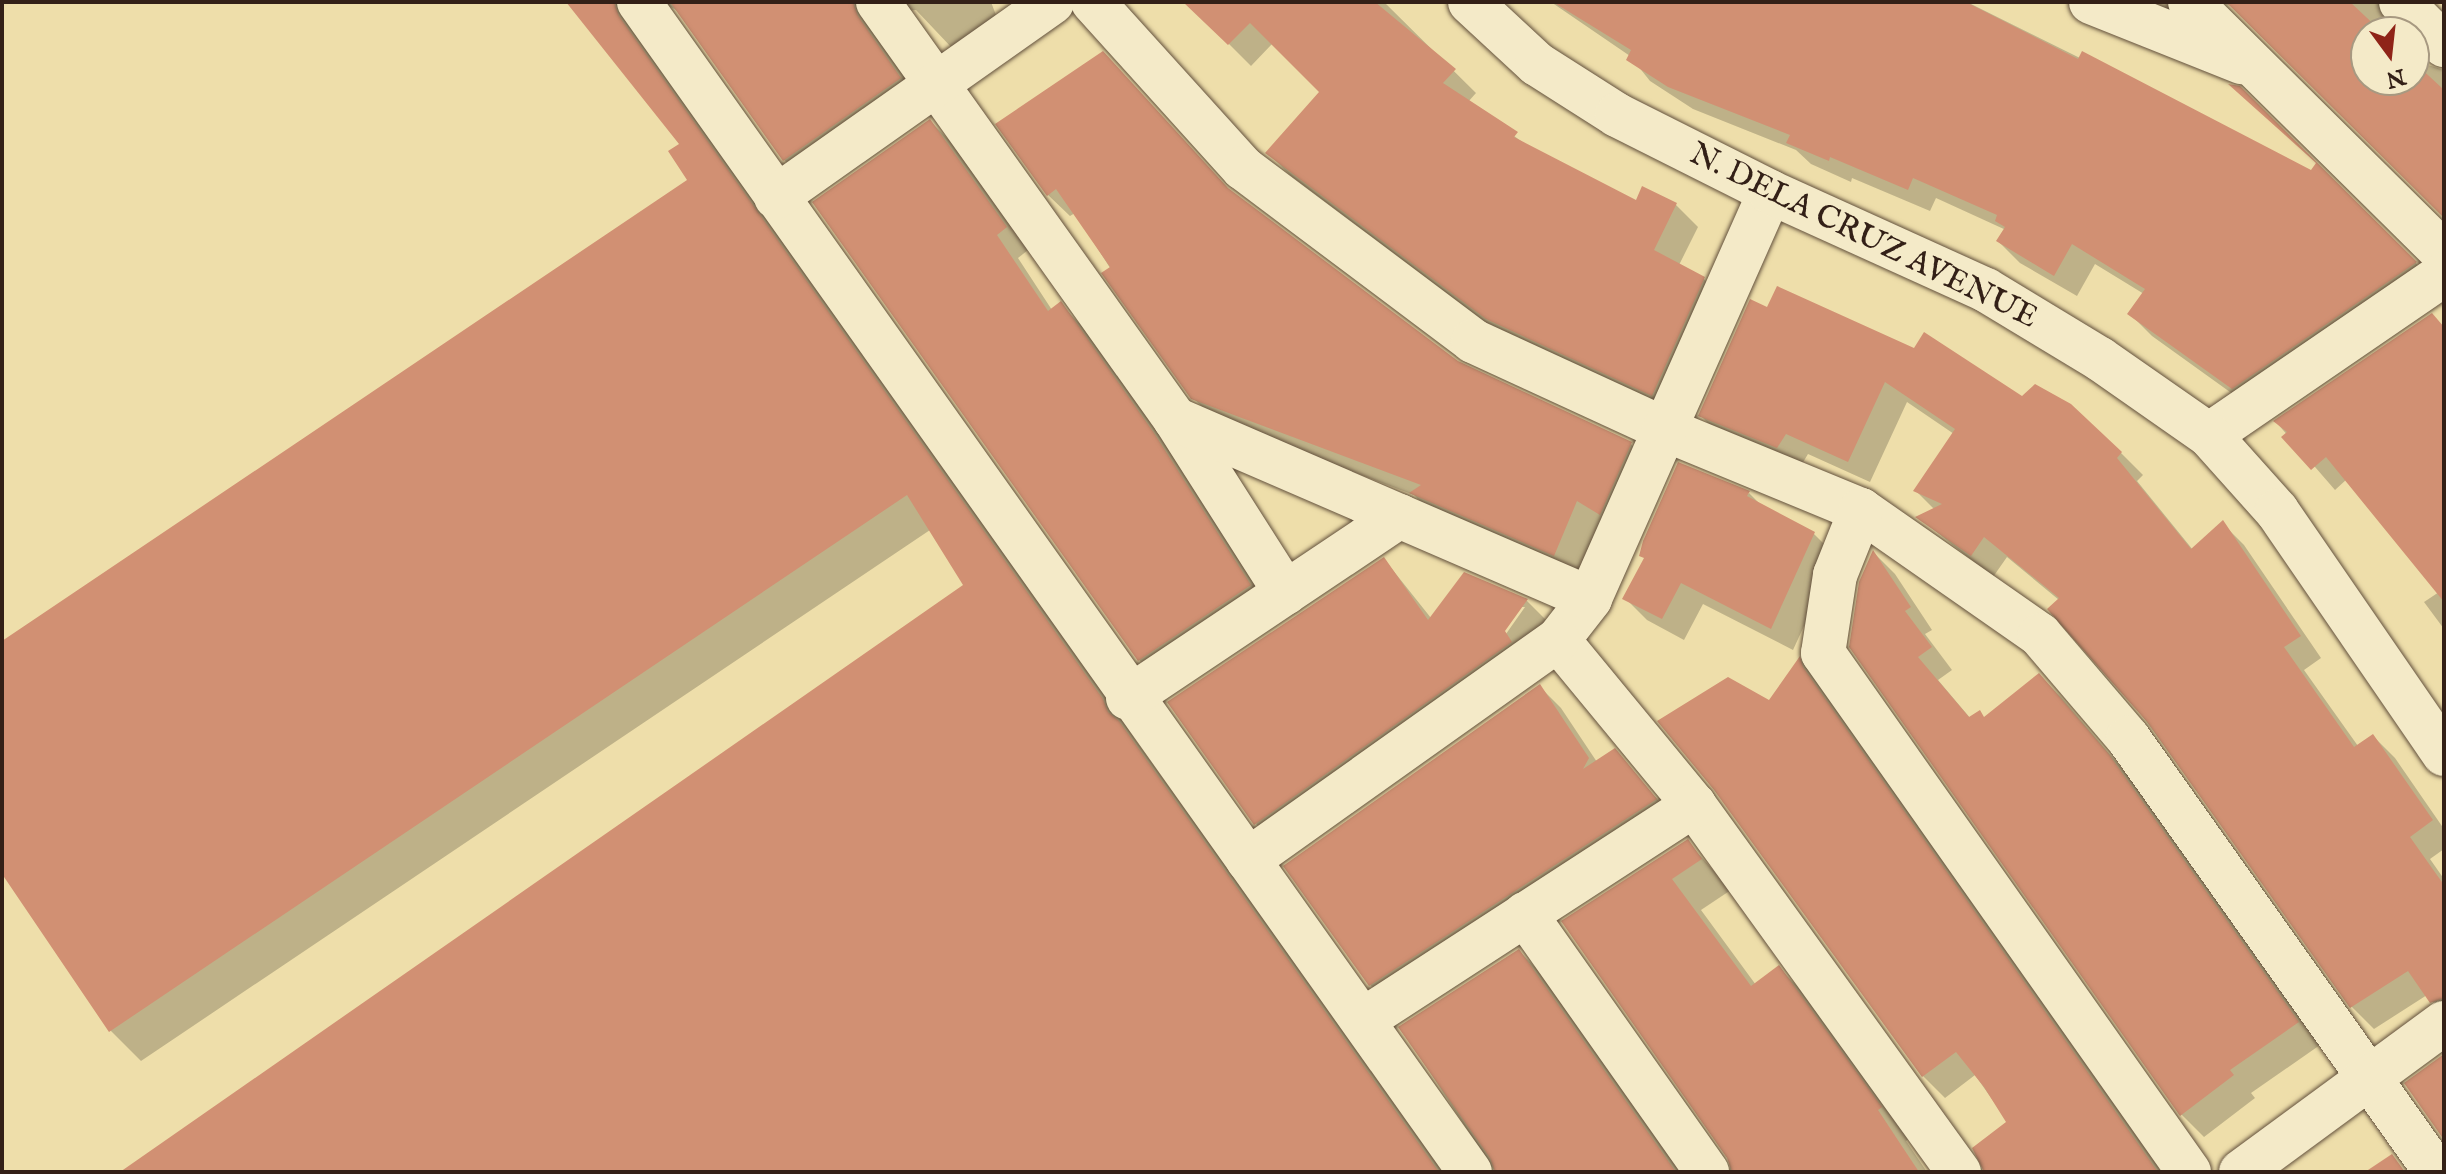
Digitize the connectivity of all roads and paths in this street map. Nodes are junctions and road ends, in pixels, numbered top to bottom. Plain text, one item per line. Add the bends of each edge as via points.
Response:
1 (639, 2) edge
2 (878, 2) edge
3 (1052, 2) edge
4 (1093, 2) edge
5 (1470, 2) edge
6 (2091, 2) edge
7 (2190, 2) edge
8 (2401, 2) edge
9 (2444, 45) edge
10 (2258, 69) junction
11 (940, 85) junction
12 (1770, 192) junction
13 (776, 197) junction
14 (2444, 253) edge
15 (2444, 274) edge
16 (1175, 419) junction
17 (1664, 429) junction
18 (2209, 435) junction
19 (1861, 510) junction
20 (1400, 516) junction
21 (1286, 593) junction
22 (1590, 599) junction
23 (1558, 640) junction
24 (1128, 698) junction
25 (2444, 754) edge
26 (1694, 805) junction
27 (1248, 860) junction
28 (1525, 914) junction
29 (1363, 1020) junction
30 (2444, 1023) edge
31 (2371, 1076) junction
32 (1470, 1172) edge
33 (1707, 1172) edge
34 (1959, 1172) edge
35 (2189, 1172) edge
36 (2241, 1172) edge
37 (2436, 1172) edge

1 - 13 street
2 - 11 street
3 - 11 street
4 - 17 street via 1243,168 1448,323 1473,341
5 - 12 street, N. DELA CRUZ AVENUE via 1537,64 1617,115
6 - 10 street
7 - 10 street
8 - 9 street
10 - 14 street
11 - 13 street
11 - 16 street
12 - 17 street
12 - 18 street, N. DELA CRUZ AVENUE via 1986,290 2100,359
13 - 24 street
15 - 18 street
16 - 20 street
16 - 21 street
17 - 19 street
17 - 22 street
18 - 25 street, N. DELA CRUZ AVENUE via 2277,511
19 - 31 street via 2040,635 2128,738
19 - 35 street via 1835,575 1823,653
20 - 21 street
20 - 22 street
21 - 24 street
22 - 23 street
23 - 26 street
23 - 27 street
24 - 27 street
26 - 28 street
26 - 34 street
27 - 29 street
28 - 29 street
28 - 33 street
29 - 32 street
30 - 31 street
31 - 36 street
31 - 37 street

